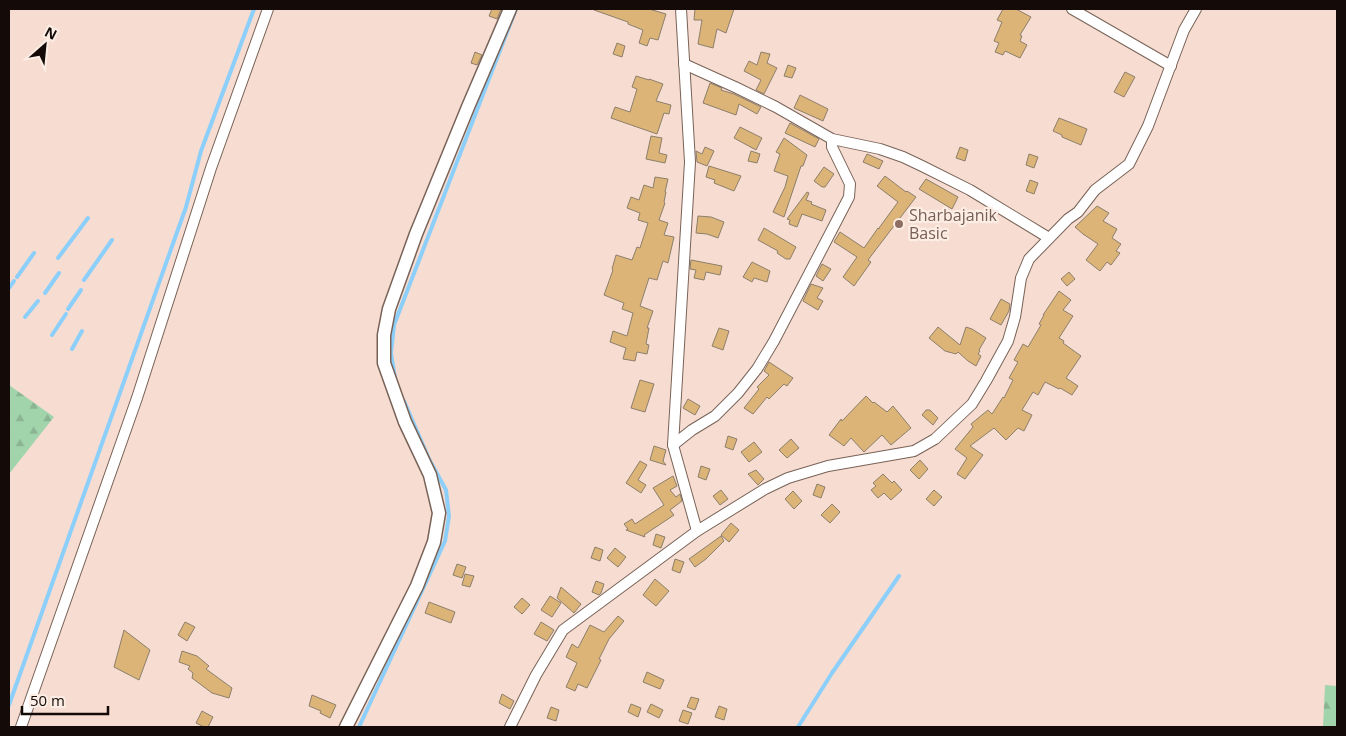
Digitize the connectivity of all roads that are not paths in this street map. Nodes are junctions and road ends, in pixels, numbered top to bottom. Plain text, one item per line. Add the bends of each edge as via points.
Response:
1 (268, 9) edge
2 (510, 9) edge
3 (681, 9) edge
4 (1072, 9) edge
5 (1196, 9) edge
6 (684, 64) junction
7 (1171, 66) junction
8 (832, 139) junction
9 (1049, 238) junction
10 (673, 445) junction
11 (697, 531) junction
12 (21, 727) edge
13 (346, 727) edge
14 (510, 727) edge

1 - 12 street via 211,168 137,398
2 - 13 street via 416,234 384,335 384,363 405,422 430,475 439,513 434,542 417,586
3 - 6 street
4 - 7 street
5 - 7 street via 1184,30
6 - 8 street via 776,107
6 - 10 street via 690,162
7 - 9 street via 1129,164 1095,190 1078,212
8 - 9 street via 903,157 970,190
8 - 10 street via 832,147 850,184 849,197 757,369 715,416
9 - 11 street via 1029,259 1021,278 1008,341 986,381 972,404 934,439 914,451 828,466 788,478
10 - 11 street
11 - 14 street via 563,630

